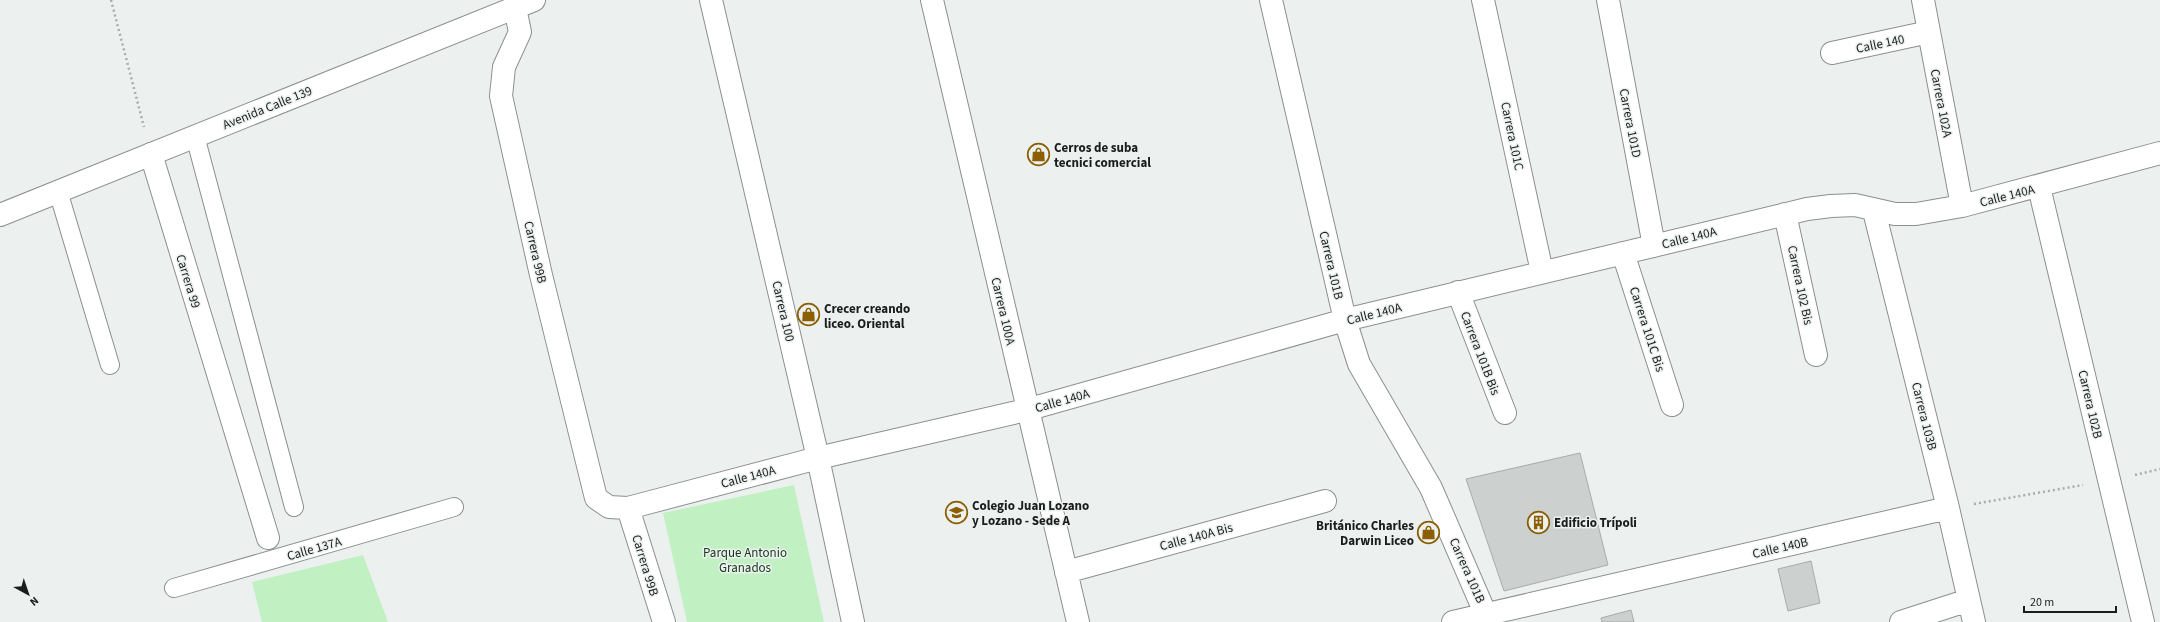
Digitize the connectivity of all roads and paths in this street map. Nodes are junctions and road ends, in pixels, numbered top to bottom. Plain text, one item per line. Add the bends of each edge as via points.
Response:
1 (111, 0) edge
2 (711, 0) edge
3 (932, 0) edge
4 (1271, 0) edge
5 (1483, 0) edge
6 (1608, 0) edge
7 (1922, 0) edge
8 (524, 4) edge
9 (1929, 32) junction
10 (1832, 53) dead end
11 (195, 136) junction
12 (2160, 153) edge
13 (151, 154) junction
14 (2039, 187) junction
15 (58, 191) junction
16 (1962, 206) junction
17 (1874, 211) junction
18 (1786, 214) junction
19 (0, 215) edge
20 (1654, 246) junction
21 (1623, 253) junction
22 (1542, 272) junction
23 (1458, 292) junction
24 (1345, 320) junction
25 (1816, 355) dead end
26 (110, 365) dead end
27 (1672, 405) dead end
28 (1026, 410) junction
29 (1505, 413) dead end
30 (818, 458) junction
31 (2109, 480) junction
32 (596, 498) joint
33 (1325, 501) dead end
34 (294, 507) dead end
35 (454, 507) dead end
36 (628, 508) junction
37 (1948, 508) junction
38 (268, 538) joint
39 (274, 559) junction
40 (1066, 572) junction
41 (174, 588) dead end
42 (1969, 600) junction
43 (1488, 618) edge
44 (664, 622) edge
45 (853, 622) edge
46 (1078, 622) edge
47 (1453, 622) edge
48 (1901, 622) edge
49 (1974, 622) edge
50 (2143, 622) edge

1 - 13 path
2 - 30 street, Carrera 100
3 - 28 street, Carrera 100A
4 - 24 street, Carrera 101B
5 - 22 street, Carrera 101C
6 - 20 street, Carrera 101D
7 - 9 street, Carrera 102A
8 - 11 street, Avenida Calle 139
8 - 32 street, Carrera 99B via 520,32 504,67 501,96 541,275
9 - 10 street, Calle 140
9 - 16 street, Carrera 102A
11 - 13 street, Avenida Calle 139
11 - 34 lane
12 - 14 street, Calle 140A
13 - 15 street, Avenida Calle 139
13 - 38 street, Carrera 99
14 - 16 street, Calle 140A
14 - 31 street, Carrera 102B
15 - 19 street, Avenida Calle 139
15 - 26 lane
16 - 17 street, Calle 140A via 1916,214
17 - 18 street, Calle 140A via 1855,205 1831,206
17 - 37 street, Carrera 103B
18 - 20 street, Calle 140A
18 - 25 street, Carrera 102 Bis
20 - 21 street, Calle 140A
21 - 22 street, Calle 140A
21 - 27 street, Carrera 101C Bis
22 - 23 street, Calle 140A
23 - 24 street, Calle 140A
23 - 29 street, Carrera 101B Bis
24 - 28 street, Calle 140A
24 - 43 street, Carrera 101B via 1359,364 1431,488
28 - 30 street, Calle 140A
28 - 40 street, Carrera 100A
30 - 36 street, Calle 140A
30 - 45 street, Carrera 100
31 - 37 path
31 - 50 street, Carrera 102B
32 - 36 street, Calle 140A via 609,507
33 - 40 street, Calle 140A Bis
35 - 39 lane, Calle 137A
36 - 44 street, Carrera 99B
37 - 42 street, Carrera 103B
37 - 43 street, Calle 140B
38 - 39 lane, Carrera 99
39 - 41 lane, Calle 137A
40 - 46 street, Carrera 100A
42 - 48 street
42 - 49 street, Carrera 103B
43 - 47 street, Calle 140B

